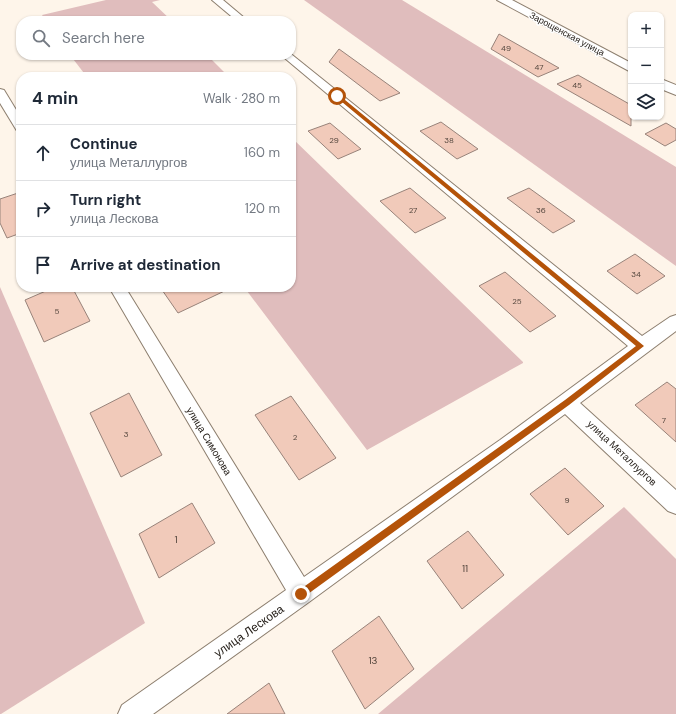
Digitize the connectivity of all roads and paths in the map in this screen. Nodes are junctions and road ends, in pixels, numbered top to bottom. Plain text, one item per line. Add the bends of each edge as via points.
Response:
1 (217, 0) edge
2 (502, 0) edge
3 (237, 16) edge
4 (292, 60) edge
5 (628, 66) edge
6 (663, 84) edge
7 (676, 91) edge
8 (0, 93) edge
9 (16, 120) edge
10 (119, 292) edge
11 (676, 322) edge
12 (641, 346) junction
13 (567, 403) junction
14 (676, 504) edge
15 (301, 594) junction
16 (131, 714) edge

1 - 3 street
2 - 5 street, Зарощенская улица
4 - 12 street
6 - 7 street
8 - 9 street
10 - 15 street, улица Симонова
11 - 12 street, улица Лескова
12 - 13 street, улица Лескова
13 - 14 street, улица Металлургов
13 - 15 street, улица Лескова
15 - 16 street, улица Лескова

